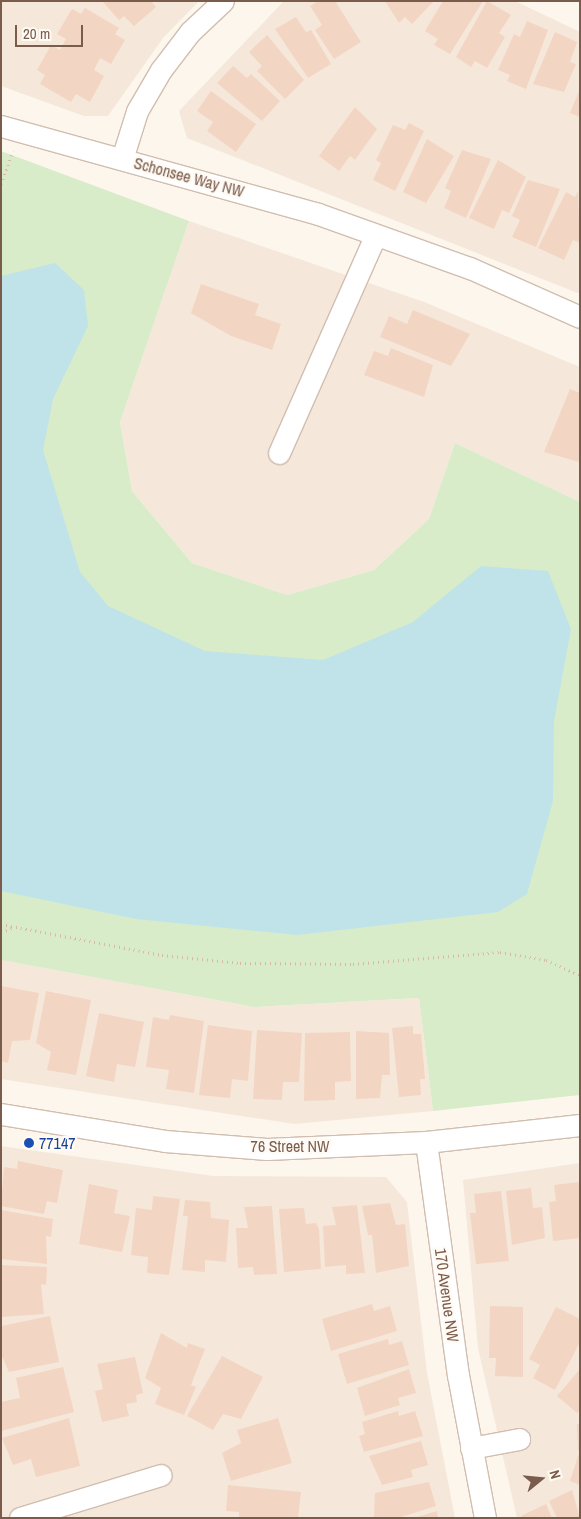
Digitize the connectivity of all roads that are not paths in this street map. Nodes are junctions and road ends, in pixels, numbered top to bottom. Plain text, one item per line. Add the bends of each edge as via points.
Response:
1 (223, 1) edge
2 (10, 130) edge
3 (122, 159) junction
4 (375, 236) junction
5 (580, 317) edge
6 (279, 452) dead end
7 (1, 1114) edge
8 (580, 1125) edge
9 (426, 1142) junction
10 (519, 1439) dead end
11 (470, 1448) junction
12 (161, 1475) dead end
13 (20, 1518) edge
14 (485, 1518) edge

1 - 3 street via 190,32 161,70 137,111
2 - 3 street, Schonsee Way NW
3 - 4 street, Schonsee Way NW via 255,194
4 - 5 street, Schonsee Way NW via 470,268
4 - 6 street
7 - 9 street, 76 Street NW via 166,1142 230,1146
8 - 9 street, 76 Street NW
9 - 11 street, 170 Avenue NW
10 - 11 street
11 - 14 street, 170 Avenue NW
12 - 13 street

